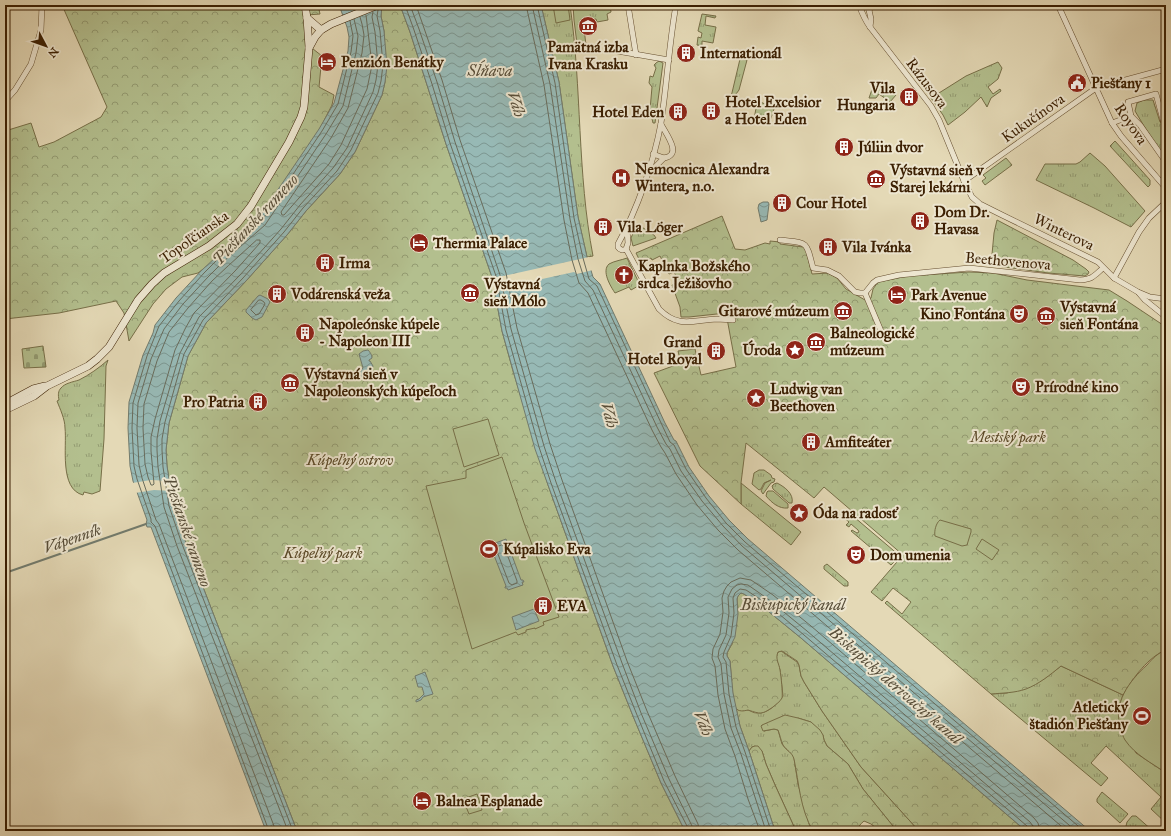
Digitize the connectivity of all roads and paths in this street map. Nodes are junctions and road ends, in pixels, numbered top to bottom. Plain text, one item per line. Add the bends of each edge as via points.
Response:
1 (42, 5) edge
2 (305, 5) edge
3 (378, 5) edge
4 (628, 5) edge
5 (676, 5) edge
6 (1058, 5) edge
7 (861, 8) edge
8 (870, 8) edge
9 (307, 18) junction
10 (870, 27) junction
11 (321, 30) junction
12 (309, 48) junction
13 (617, 52) dead end
14 (636, 55) junction
15 (669, 60) junction
16 (1166, 69) edge
17 (1096, 88) junction
18 (5, 100) edge
19 (1131, 116) junction
20 (1166, 119) edge
21 (1112, 123) junction
22 (660, 127) junction
23 (653, 154) junction
24 (664, 158) junction
25 (1166, 162) edge
26 (648, 174) junction
27 (964, 181) junction
28 (1166, 188) edge
29 (1166, 202) edge
30 (627, 228) junction
31 (780, 240) dead end
32 (626, 249) junction
33 (1103, 268) junction
34 (1114, 278) junction
35 (864, 292) junction
36 (1138, 292) junction
37 (1159, 299) junction
38 (1166, 299) edge
39 (1158, 312) junction
40 (1166, 317) edge
41 (733, 320) dead end
42 (881, 331) dead end
43 (47, 386) junction
44 (5, 404) edge
45 (5, 410) edge

1 - 18 street via 41,30 30,64 15,90
2 - 9 main road
3 - 11 main road
4 - 14 street
5 - 15 street
6 - 17 street, Royova
7 - 8 street via 864,11
7 - 10 street, Rázusova
8 - 10 street
9 - 11 main road
9 - 12 main road
10 - 27 street, Rázusova via 931,106
11 - 12 main road, Topoľčianska
12 - 43 main road, Topoľčianska via 301,117 289,142 244,216 220,238 164,273 152,284 138,300 104,353 88,366
13 - 14 street
14 - 15 street
15 - 22 street
16 - 17 street, Kukučínova
17 - 21 street, Royova
17 - 27 street, Kukučínova
19 - 20 street via 1128,102 1156,94 1163,120
19 - 21 street
19 - 25 street via 1140,124
21 - 28 street, Royova
22 - 23 street
22 - 24 street via 673,148 671,154
23 - 24 street
23 - 26 street
24 - 26 street
26 - 30 street
27 - 33 street, Winterova via 972,197 980,204 1098,262
29 - 34 street via 1139,232
30 - 32 street
30 - 32 street via 618,244 621,250
31 - 35 street via 805,244 813,268 827,270 839,276 855,292
32 - 41 street via 666,317 690,323 717,319
33 - 34 street, Winterova
33 - 35 street, Beethovenova via 1093,278 1080,280 969,268 899,275 877,280
34 - 36 street, Winterova
35 - 42 street
36 - 37 street, Winterova
36 - 39 street
37 - 38 street, Winterova
37 - 39 street
39 - 40 street
43 - 44 main road, Topoľčianska via 32,389
43 - 45 main road, Topoľčianska via 34,396

